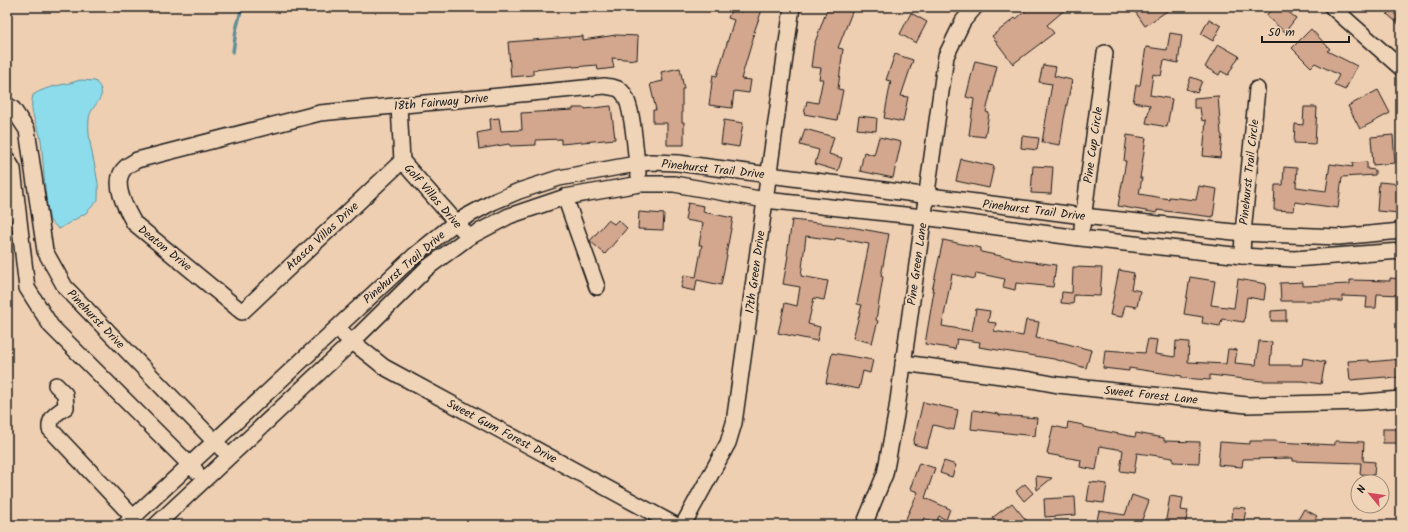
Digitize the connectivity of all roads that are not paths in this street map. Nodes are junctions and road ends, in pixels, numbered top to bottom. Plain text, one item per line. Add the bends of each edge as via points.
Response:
1 (792, 7) edge
2 (975, 7) edge
3 (1332, 7) edge
4 (1105, 53) dead end
5 (1401, 68) edge
6 (1257, 89) dead end
7 (7, 105) edge
8 (399, 106) junction
9 (170, 153) joint
10 (7, 159) edge
11 (402, 161) junction
12 (636, 164) junction
13 (768, 174) junction
14 (640, 184) junction
15 (926, 196) junction
16 (565, 197) junction
17 (766, 200) junction
18 (1083, 216) junction
19 (923, 217) junction
20 (456, 222) junction
21 (1401, 231) edge
22 (1243, 233) junction
23 (469, 237) junction
24 (1080, 238) junction
25 (1401, 251) edge
26 (1242, 256) junction
27 (597, 287) dead end
28 (242, 312) joint
29 (336, 327) junction
30 (352, 342) junction
31 (903, 363) junction
32 (56, 385) dead end
33 (1401, 399) edge
34 (216, 441) junction
35 (230, 457) junction
36 (190, 464) junction
37 (205, 480) junction
38 (129, 521) edge
39 (156, 525) edge
40 (676, 525) edge
41 (683, 525) edge
42 (864, 525) edge

1 - 13 street, 17th Green Drive
2 - 15 street, Pine Green Lane via 963,21 946,56
3 - 5 street
4 - 18 street, Pine Cup Circle
6 - 22 street, Pinehurst Trail Circle
7 - 34 street, Pinehurst Drive via 13,109 27,130 45,251 65,287
8 - 9 street, 18th Fairway Drive via 320,113
8 - 11 street, Golf Villas Drive
8 - 12 street, 18th Fairway Drive via 605,86 620,89 626,96 631,111
9 - 28 street, Deaton Drive via 137,160 125,168 120,178 120,192 125,207 134,223
10 - 36 street via 13,169 27,288 51,326
11 - 20 street, Golf Villas Drive
11 - 28 street, Atasca Villas Drive
12 - 13 street, Pinehurst Trail Drive via 678,163
12 - 14 street, 18th Fairway Drive
12 - 20 street, Pinehurst Trail Drive via 559,178 493,202
13 - 15 street, Pinehurst Trail Drive
13 - 17 street, 17th Green Drive
14 - 16 street, Pinehurst Trail Drive
14 - 17 street, Pinehurst Trail Drive via 674,184
15 - 18 street, Pinehurst Trail Drive
15 - 19 street, Pine Green Lane
16 - 23 street, Pinehurst Trail Drive via 509,216
16 - 27 street
17 - 19 street, Pinehurst Trail Drive
17 - 41 street, 17th Green Drive via 734,423 728,443
18 - 22 street, Pinehurst Trail Drive
18 - 24 street, Pine Cup Circle
19 - 24 street, Pinehurst Trail Drive
19 - 31 street, Pine Green Lane
20 - 23 street, Golf Villas Drive
20 - 29 street, Pinehurst Trail Drive via 415,255
21 - 22 street, Pinehurst Trail Drive via 1338,237
22 - 26 street, Pinehurst Trail Circle
23 - 30 street, Pinehurst Trail Drive via 427,268
24 - 26 street, Pinehurst Trail Drive
25 - 26 street, Pinehurst Trail Drive via 1294,259
29 - 30 street, Sweet Gum Forest Drive
29 - 34 street, Pinehurst Trail Drive
30 - 35 street, Pinehurst Trail Drive
30 - 40 street, Sweet Gum Forest Drive via 384,367
31 - 33 street, Sweet Forest Lane via 1058,386 1247,405
31 - 42 street, Pine Green Lane via 885,474
32 - 38 street via 65,394 66,407 49,422 50,429
34 - 35 street, Pinehurst Drive
34 - 36 street, Pinehurst Trail Drive
35 - 37 street, Pinehurst Trail Drive
36 - 37 street
36 - 38 street, Pinehurst Trail Drive
37 - 39 street, Pinehurst Trail Drive

